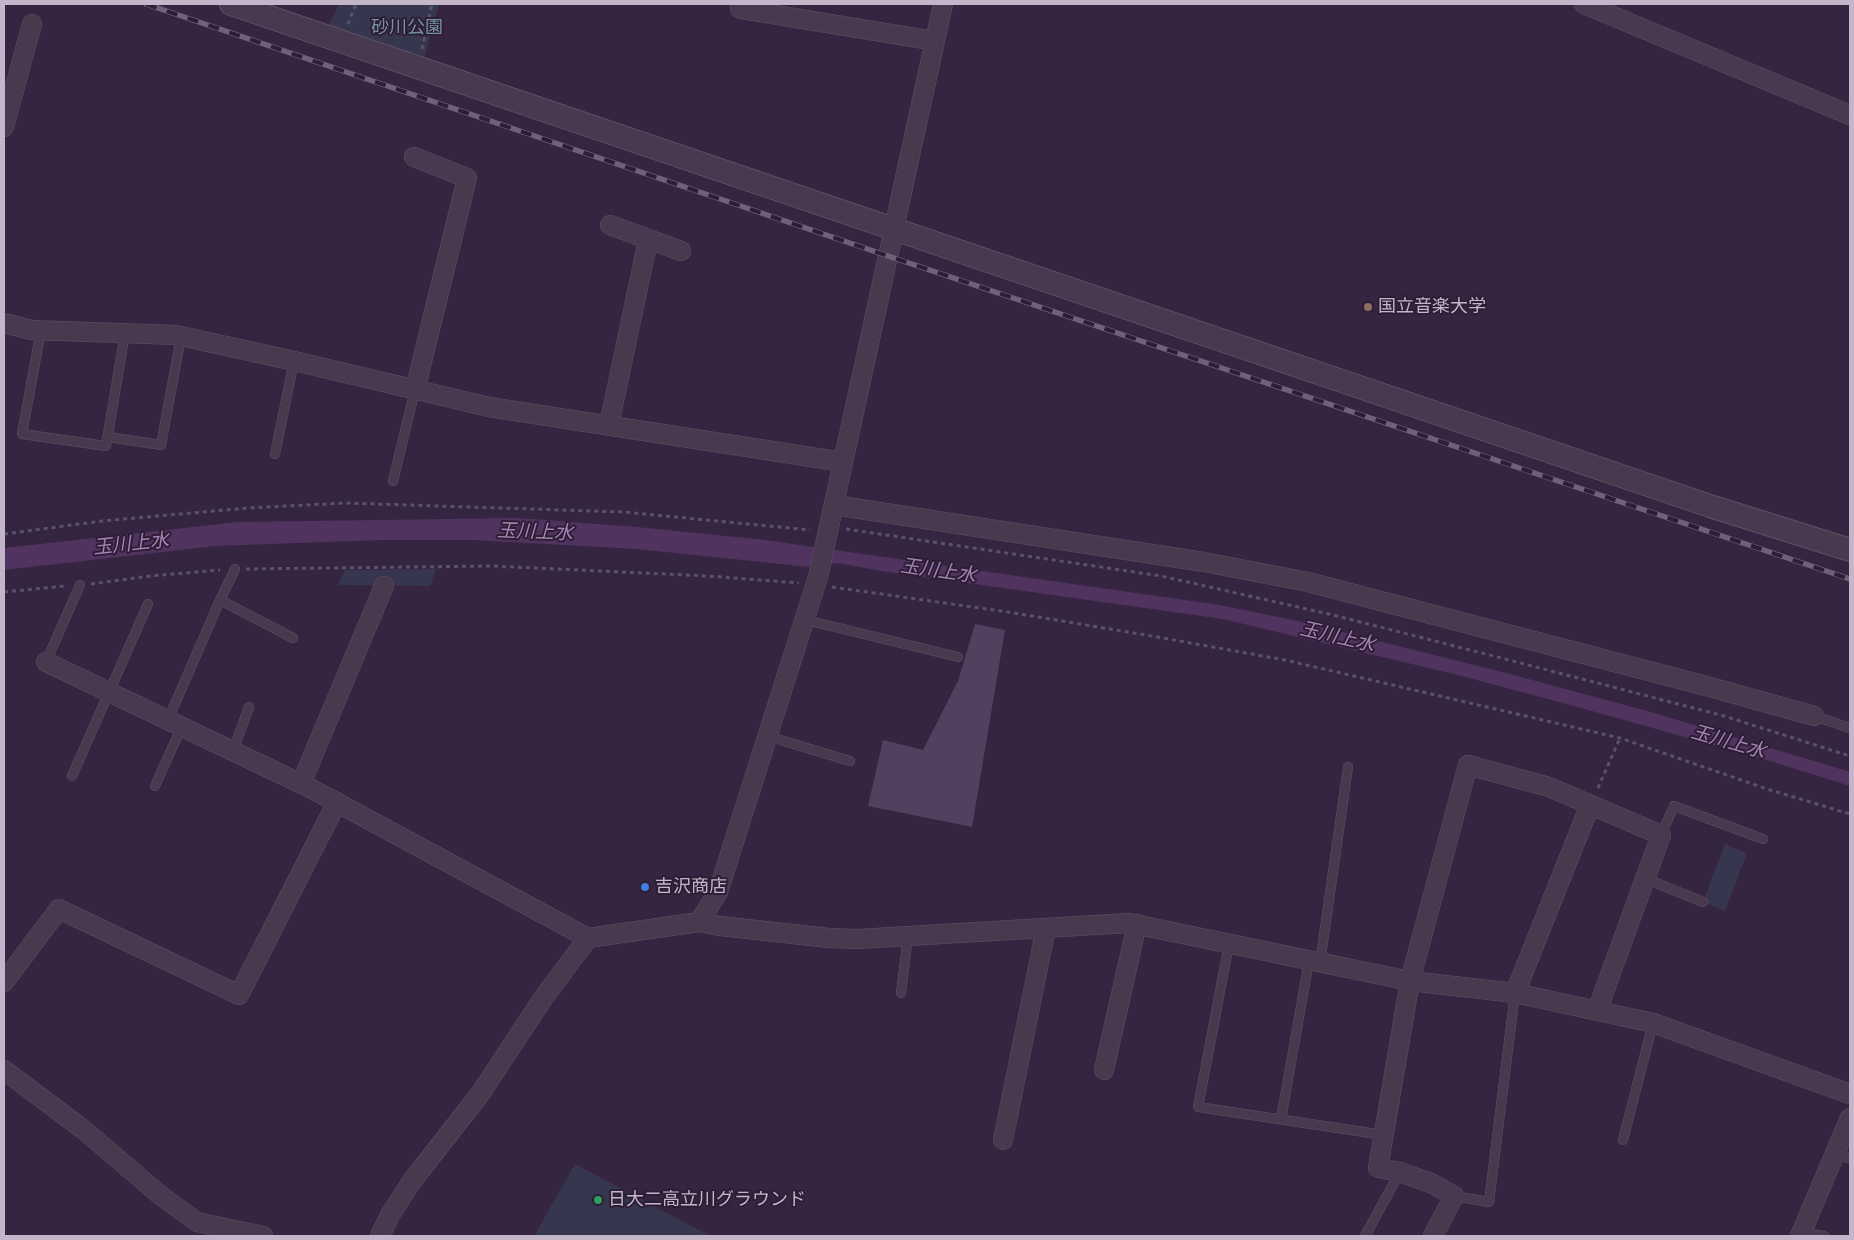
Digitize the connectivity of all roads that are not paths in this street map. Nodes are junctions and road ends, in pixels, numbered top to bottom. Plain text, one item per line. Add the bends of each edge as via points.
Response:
1 (236, 4) edge
2 (741, 4) edge
3 (943, 4) edge
4 (1584, 4) edge
5 (32, 24) dead end
6 (936, 41) junction
7 (1850, 115) edge
8 (4, 127) edge
9 (414, 157) dead end
10 (610, 226) dead end
11 (894, 228) junction
12 (648, 240) junction
13 (681, 251) dead end
14 (4, 323) edge
15 (41, 330) junction
16 (125, 333) junction
17 (181, 336) junction
18 (294, 361) junction
19 (415, 390) junction
20 (609, 425) junction
21 (108, 437) junction
22 (276, 454) dead end
23 (843, 462) junction
24 (393, 481) dead end
25 (834, 505) junction
26 (1850, 550) edge
27 (234, 569) road end
28 (80, 585) road end
29 (384, 586) dead end
30 (220, 600) junction
31 (148, 604) dead end
32 (806, 620) junction
33 (292, 638) dead end
34 (958, 657) dead end
35 (46, 662) joint
36 (109, 692) junction
37 (249, 707) dead end
38 (1814, 716) joint
39 (175, 723) junction
40 (1850, 728) edge
41 (767, 736) junction
42 (233, 750) junction
43 (850, 761) dead end
44 (1348, 767) dead end
45 (72, 776) dead end
46 (301, 784) junction
47 (155, 786) dead end
48 (337, 802) junction
49 (1590, 805) junction
50 (1661, 835) junction
51 (1763, 839) dead end
52 (1644, 878) junction
53 (1703, 902) dead end
54 (699, 922) junction
55 (1137, 924) junction
56 (1046, 928) junction
57 (908, 936) junction
58 (588, 938) junction
59 (1229, 944) junction
60 (1315, 962) junction
61 (1410, 981) junction
62 (4, 982) edge
63 (1515, 992) junction
64 (901, 993) dead end
65 (1597, 1011) junction
66 (1653, 1023) junction
67 (4, 1070) edge
68 (1104, 1070) dead end
69 (1850, 1094) edge
70 (1850, 1118) edge
71 (1281, 1119) junction
72 (1384, 1135) junction
73 (1003, 1140) dead end
74 (1623, 1140) dead end
75 (1842, 1157) edge
76 (1400, 1172) junction
77 (1454, 1196) junction
78 (193, 1229) edge
79 (1801, 1234) edge
80 (256, 1236) edge
81 (380, 1236) edge
82 (1364, 1236) edge
83 (1432, 1236) edge
84 (1824, 1236) edge

1 - 11 street
2 - 6 street via 740,9
3 - 6 street
4 - 7 street
5 - 8 street
6 - 11 street
9 - 19 street via 467,178
10 - 12 street
11 - 23 street
11 - 26 street via 1710,506
12 - 13 street
12 - 20 street
14 - 15 street
15 - 16 street
15 - 21 lane via 22,434 106,446
16 - 17 street
16 - 21 lane
17 - 18 street
17 - 21 lane via 161,446
18 - 19 street
18 - 22 lane
19 - 20 street via 489,407
19 - 24 lane
20 - 23 street
23 - 25 street
25 - 32 street
25 - 38 street via 1204,562 1308,582
27 - 30 lane
28 - 35 lane
29 - 46 street
30 - 33 lane
30 - 39 lane
31 - 36 lane
32 - 34 lane
32 - 41 street
35 - 36 street
36 - 39 street
36 - 45 lane
37 - 42 lane
38 - 40 lane
39 - 42 street
39 - 47 lane
41 - 43 lane
41 - 54 street via 718,892
42 - 46 street
44 - 60 lane
46 - 48 street
48 - 58 street
48 - 62 street via 240,995 59,909
49 - 50 street
49 - 61 street via 1549,787 1468,765
49 - 63 street
50 - 51 lane via 1674,806
50 - 52 street
52 - 53 lane
52 - 65 street
54 - 57 street via 829,938
54 - 58 street
55 - 56 street
55 - 59 street
55 - 68 street
56 - 57 street
56 - 73 street
57 - 64 lane
58 - 81 street via 544,997 480,1094 412,1181
59 - 60 street
59 - 71 lane via 1198,1106
60 - 61 street
60 - 71 lane
61 - 63 street
61 - 72 street
63 - 65 street
63 - 77 lane via 1489,1202
65 - 66 street
66 - 69 street
66 - 74 lane
67 - 78 street via 84,1130 160,1195
70 - 75 street
71 - 72 lane
72 - 76 street via 1378,1168
75 - 79 street
76 - 77 street
76 - 82 lane
77 - 83 street
78 - 80 street
79 - 84 lane

